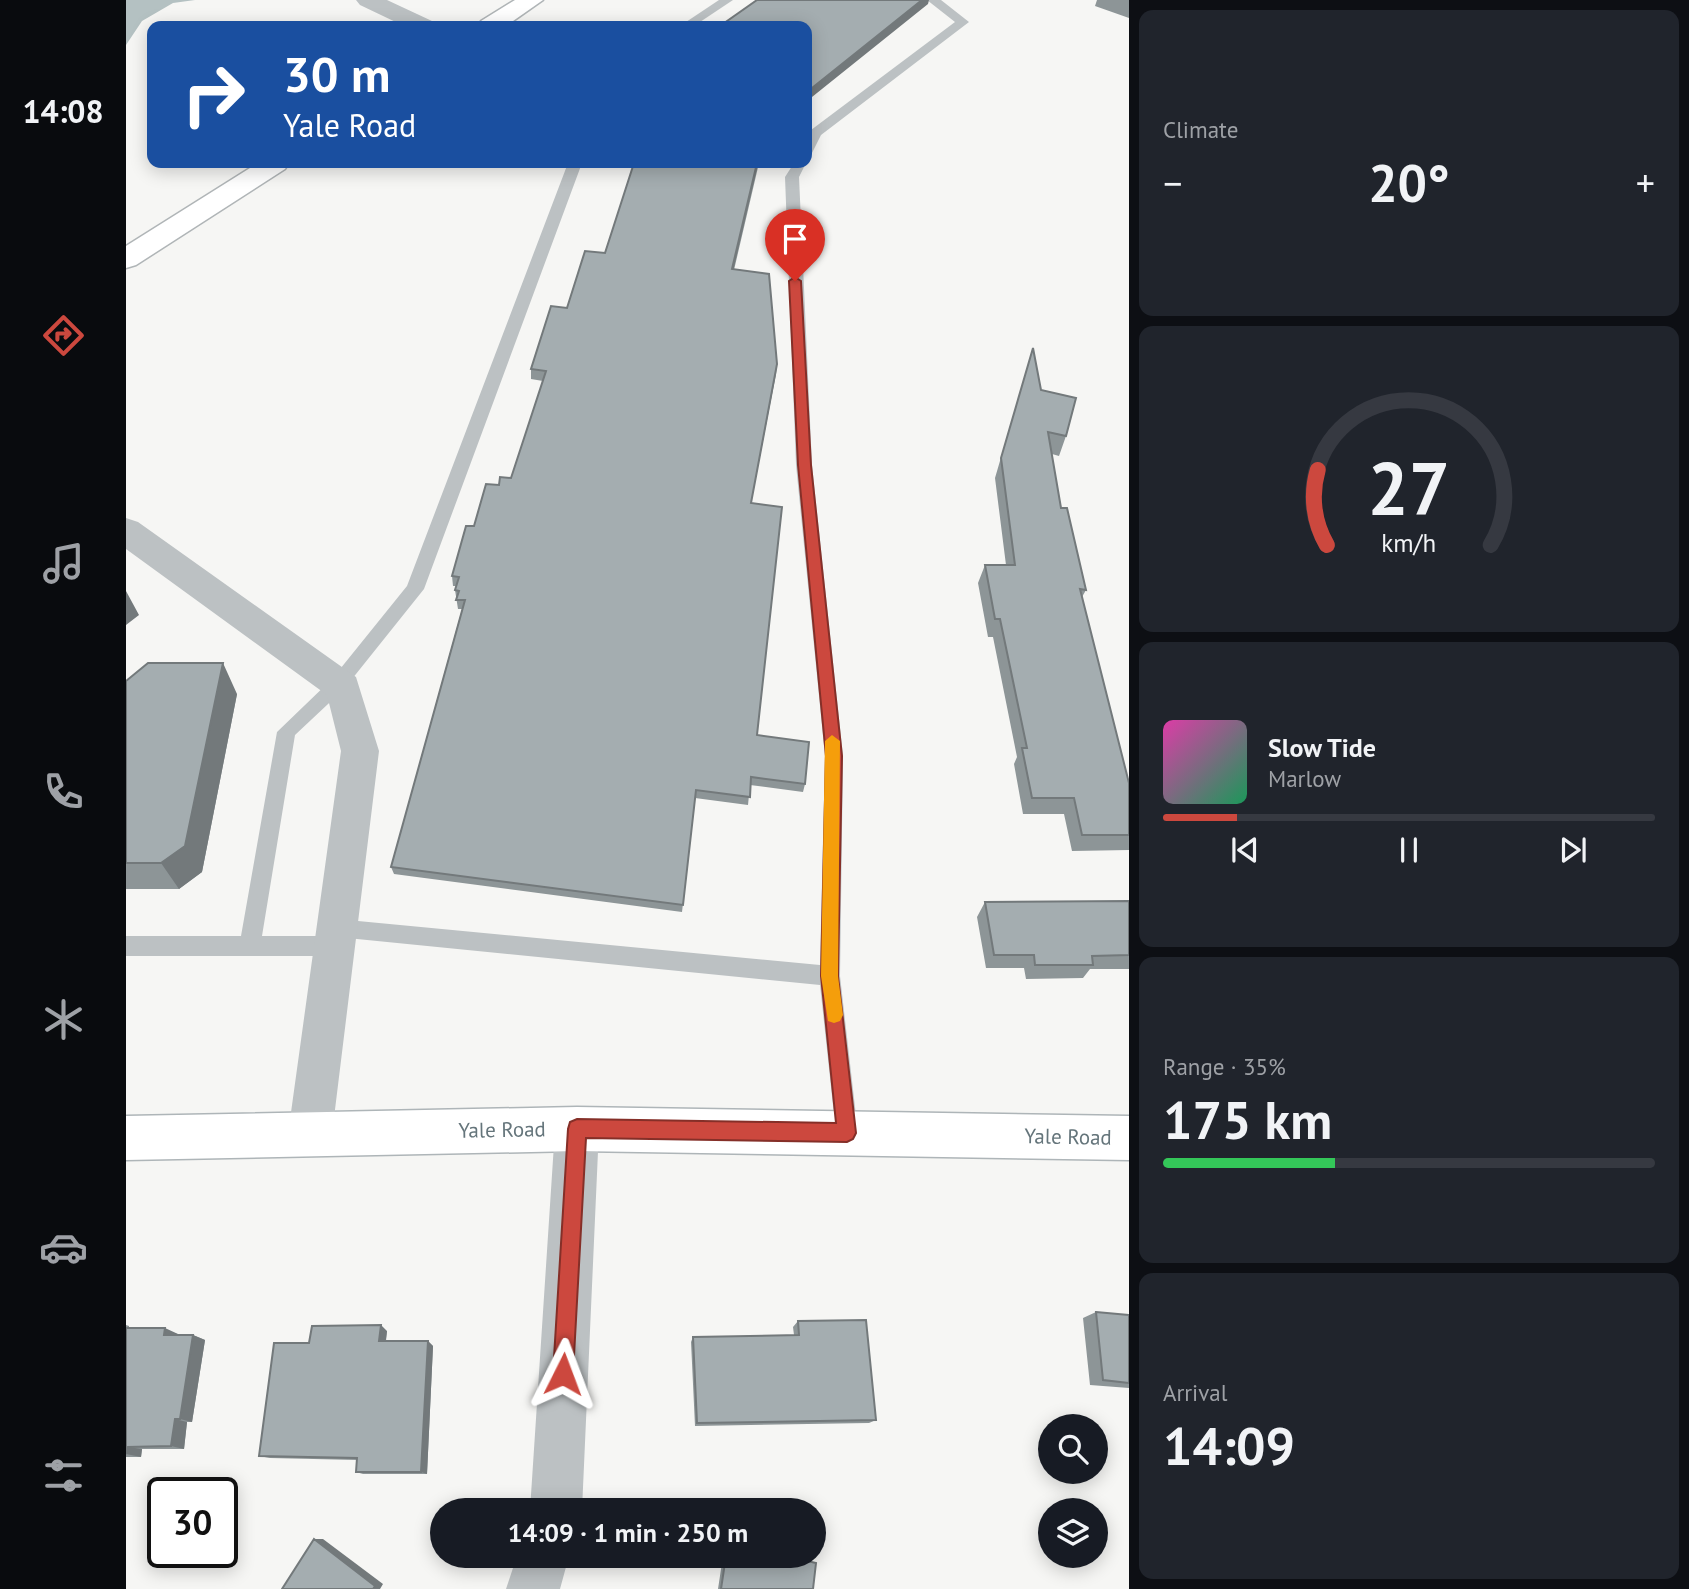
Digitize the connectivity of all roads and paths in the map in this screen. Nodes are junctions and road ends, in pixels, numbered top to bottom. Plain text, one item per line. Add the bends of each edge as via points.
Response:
1 (368, 0) edge
2 (531, 0) edge
3 (727, 0) edge
4 (933, 0) edge
5 (413, 21) edge
6 (498, 21) edge
7 (694, 21) edge
8 (812, 141) edge
9 (268, 168) edge
10 (573, 168) edge
11 (797, 168) edge
12 (126, 259) edge
13 (126, 531) edge
14 (338, 684) junction
15 (336, 937) junction
16 (126, 946) edge
17 (250, 946) junction
18 (830, 976) junction
19 (577, 1129) junction
20 (847, 1133) junction
21 (310, 1134) junction
22 (126, 1138) edge
23 (1129, 1138) edge
24 (557, 1498) edge
25 (539, 1568) edge
26 (533, 1589) edge

1 - 5 street
2 - 6 main road
3 - 7 lane
4 - 8 lane via 963,22
9 - 12 main road
10 - 14 lane via 415,589
11 - 18 lane via 792,177 804,465 834,756
13 - 14 street
14 - 15 street via 343,687 360,751
14 - 17 lane via 286,732
15 - 17 lane
15 - 18 lane
15 - 21 street
16 - 17 lane
18 - 20 lane
19 - 20 main road, Yale Road
19 - 21 main road, Yale Road
19 - 24 street
20 - 23 main road, Yale Road
21 - 22 main road, Yale Road
25 - 26 street

